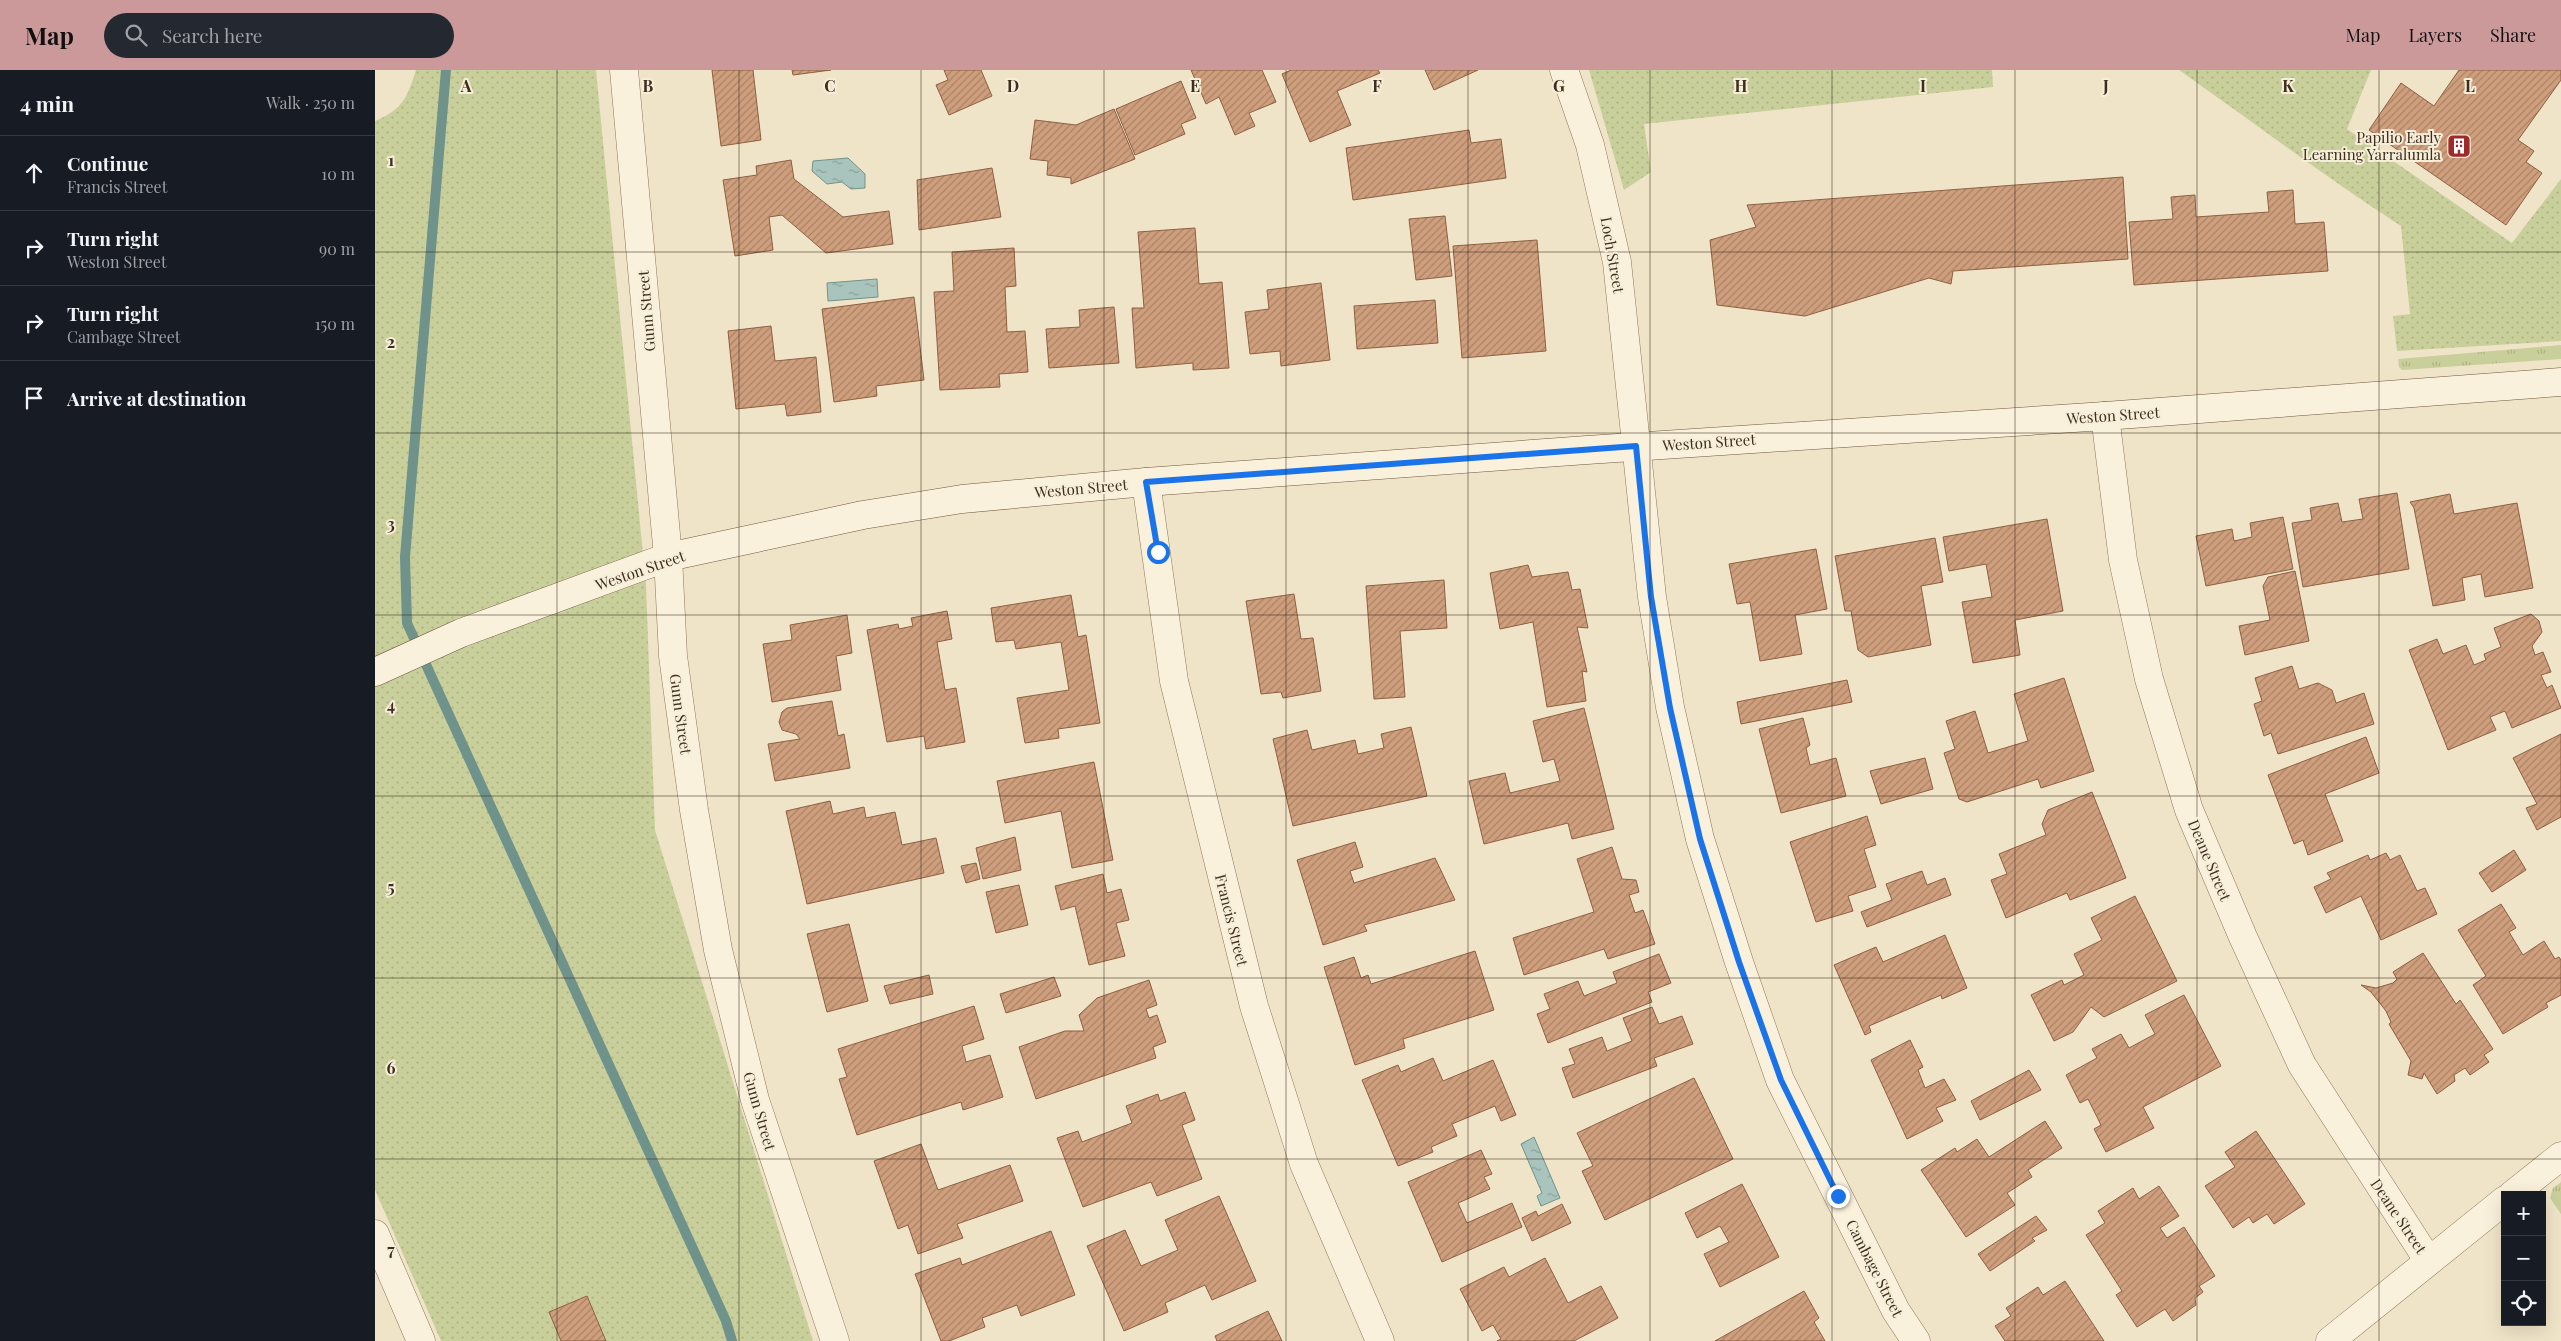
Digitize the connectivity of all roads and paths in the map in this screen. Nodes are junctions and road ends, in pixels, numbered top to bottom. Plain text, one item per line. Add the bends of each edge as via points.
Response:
1 (624, 70) edge
2 (1564, 70) edge
3 (2561, 382) edge
4 (2105, 416) junction
5 (1636, 446) junction
6 (1146, 482) junction
7 (668, 556) junction
8 (377, 671) edge
9 (2561, 1156) edge
10 (2517, 1191) edge
11 (2501, 1203) edge
12 (375, 1234) edge
13 (2428, 1260) junction
14 (421, 1341) edge
15 (835, 1341) edge
16 (1380, 1341) edge
17 (1916, 1341) edge
18 (2330, 1341) edge

1 - 7 street, Gunn Street
2 - 5 street, Loch Street via 1590,145 1617,262
3 - 4 street, Weston Street
4 - 5 street, Weston Street
4 - 13 street, Deane Street via 2123,560 2149,679 2189,810 2302,1065
5 - 6 street, Weston Street
5 - 17 street, Cambage Street via 1651,597 1670,708 1700,839 1781,1080 1896,1311
6 - 7 street, Weston Street via 962,499 863,515
6 - 16 street, Francis Street via 1174,681 1254,1006 1304,1164
7 - 8 street, Weston Street via 461,632
7 - 15 street, Gunn Street via 673,656 694,810 718,950 755,1100
9 - 10 street
11 - 13 street
12 - 14 street
13 - 18 street

